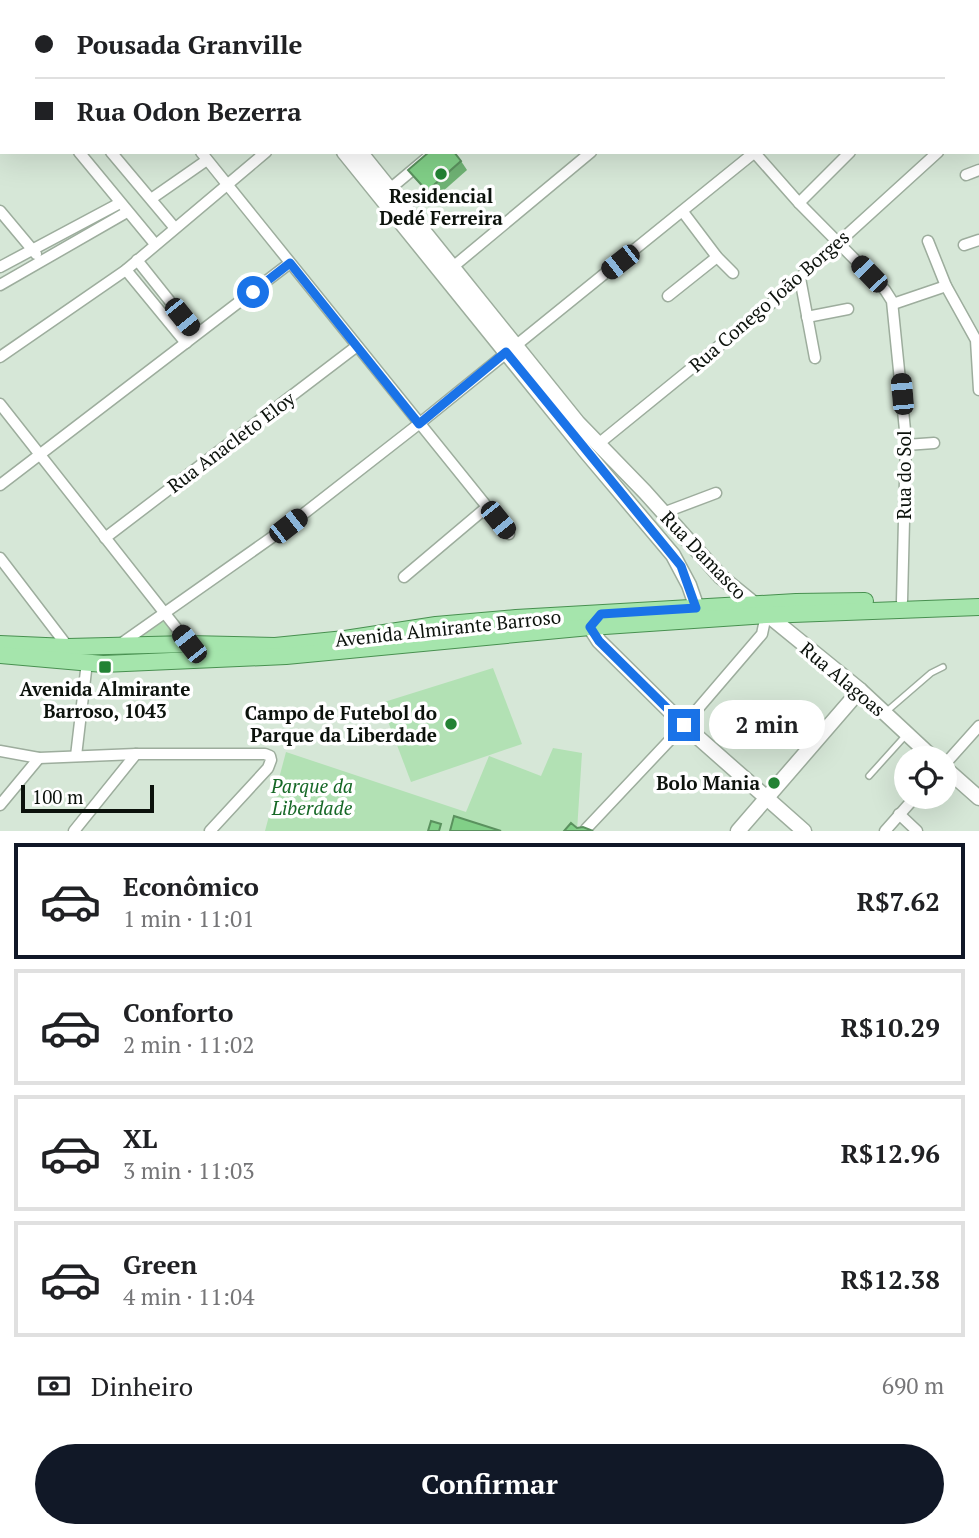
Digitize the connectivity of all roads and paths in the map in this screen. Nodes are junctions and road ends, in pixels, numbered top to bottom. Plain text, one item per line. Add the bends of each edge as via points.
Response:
1 (81, 154) edge
2 (113, 154) edge
3 (264, 154) edge
4 (346, 154) edge
5 (361, 154) edge
6 (432, 154) edge
7 (590, 154) edge
8 (752, 154) edge
9 (756, 154) edge
10 (848, 154) edge
11 (936, 154) edge
12 (204, 156) edge
13 (979, 170) edge
14 (966, 175) dead end
15 (228, 185) junction
16 (385, 192) junction
17 (151, 199) junction
18 (799, 202) junction
19 (123, 208) junction
20 (0, 211) edge
21 (683, 212) junction
22 (174, 227) junction
23 (979, 240) edge
24 (839, 242) junction
25 (928, 242) dead end
26 (155, 244) junction
27 (964, 245) dead end
28 (34, 250) junction
29 (717, 257) junction
30 (137, 260) junction
31 (43, 261) junction
32 (290, 263) junction
33 (0, 267) edge
34 (126, 270) junction
35 (449, 271) junction
36 (733, 273) dead end
37 (800, 278) junction
38 (0, 285) edge
39 (946, 286) junction
40 (668, 296) dead end
41 (892, 304) junction
42 (848, 309) dead end
43 (807, 317) junction
44 (196, 334) junction
45 (186, 343) junction
46 (357, 346) junction
47 (511, 348) junction
48 (0, 357) edge
49 (815, 358) dead end
50 (979, 390) edge
51 (0, 404) edge
52 (419, 424) junction
53 (934, 443) dead end
54 (597, 444) junction
55 (906, 445) junction
56 (40, 455) junction
57 (0, 485) edge
58 (716, 494) dead end
59 (487, 507) junction
60 (663, 513) junction
61 (509, 534) dead end
62 (105, 538) junction
63 (0, 558) edge
64 (404, 577) dead end
65 (979, 597) edge
66 (902, 601) junction
67 (751, 604) junction
68 (979, 607) edge
69 (696, 608) junction
70 (164, 613) junction
71 (765, 615) junction
72 (595, 620) junction
73 (0, 643) edge
74 (189, 644) junction
75 (119, 645) junction
76 (68, 646) junction
77 (0, 655) edge
78 (87, 662) junction
79 (943, 667) dead end
80 (860, 690) junction
81 (884, 713) junction
82 (684, 725) junction
83 (979, 726) edge
84 (906, 735) junction
85 (919, 746) edge
86 (0, 751) edge
87 (957, 752) edge
88 (136, 754) junction
89 (76, 756) junction
90 (39, 758) junction
91 (869, 776) dead end
92 (957, 777) edge
93 (979, 798) edge
94 (767, 799) junction
95 (0, 804) edge
96 (904, 809) edge
97 (899, 814) junction
98 (586, 830) edge
99 (74, 831) edge
100 (210, 831) edge
101 (738, 831) edge
102 (804, 831) edge
103 (885, 831) edge
104 (918, 831) edge

1 - 19 street
2 - 17 street
3 - 15 street
4 - 16 street, Rua Damasco
5 - 16 street, Rua Damasco
6 - 16 street
7 - 35 street
8 - 21 street
9 - 18 street
10 - 18 street
11 - 24 street, Rua Conego João Borges
12 - 15 street
12 - 17 street
13 - 14 street
15 - 22 street
15 - 32 street
16 - 35 street, Rua Damasco
17 - 22 street
18 - 24 street
19 - 26 street
19 - 28 street
19 - 31 street
20 - 28 street
21 - 29 street
21 - 47 street
22 - 26 street
23 - 27 street
24 - 37 street, Rua Conego João Borges
24 - 41 street via 885,290
25 - 39 street
26 - 30 street
28 - 31 street
28 - 33 street
29 - 36 street
29 - 40 street
30 - 34 street
30 - 44 street
31 - 38 street
32 - 44 street
32 - 46 street
34 - 45 street
34 - 48 street
35 - 47 street, Rua Damasco
37 - 43 street
37 - 54 street, Rua Conego João Borges
39 - 41 street
39 - 50 street via 976,340
41 - 55 street, Rua do Sol
42 - 43 street
43 - 49 street
44 - 45 street
45 - 56 street
46 - 52 street
46 - 62 street, Rua Anacleto Eloy
47 - 52 street
47 - 54 street, Rua Damasco
47 - 69 street, Rua Damasco via 673,555
51 - 56 street
52 - 59 street
52 - 70 street via 288,526
53 - 55 street
54 - 60 street, Rua Damasco
55 - 66 street, Rua do Sol
56 - 57 street
56 - 62 street
58 - 60 street
59 - 61 street
59 - 64 street
60 - 67 street, Rua Damasco
62 - 70 street
63 - 76 street
65 - 66 main road, Avenida Almirante Barroso
66 - 67 main road, Avenida Almirante Barroso
67 - 69 main road, Avenida Almirante Barroso
67 - 71 street, Rua Alagoas
68 - 71 main road
69 - 72 main road, Avenida Almirante Barroso
70 - 74 street
70 - 75 street
71 - 72 main road
71 - 80 street, Rua Alagoas
71 - 82 street via 762,634
72 - 74 main road, Avenida Almirante Barroso via 436,625 275,646
72 - 78 main road, Avenida Almirante Barroso via 286,656
72 - 82 street via 599,641
73 - 76 main road, Avenida Almirante Barroso
74 - 75 main road, Avenida Almirante Barroso
75 - 76 main road, Avenida Almirante Barroso
77 - 78 main road, Avenida Almirante Barroso
78 - 89 street
79 - 81 lane
80 - 81 street, Rua Alagoas
80 - 94 street
81 - 84 street, Rua Alagoas
82 - 94 street
82 - 98 street
83 - 87 street
84 - 85 street, Rua Alagoas
84 - 91 lane
86 - 90 street
88 - 89 street
88 - 99 street
88 - 100 street via 265,754 271,760
89 - 90 street
90 - 95 street
92 - 93 street
94 - 101 street
94 - 102 street
96 - 97 street
97 - 103 street
97 - 104 street

